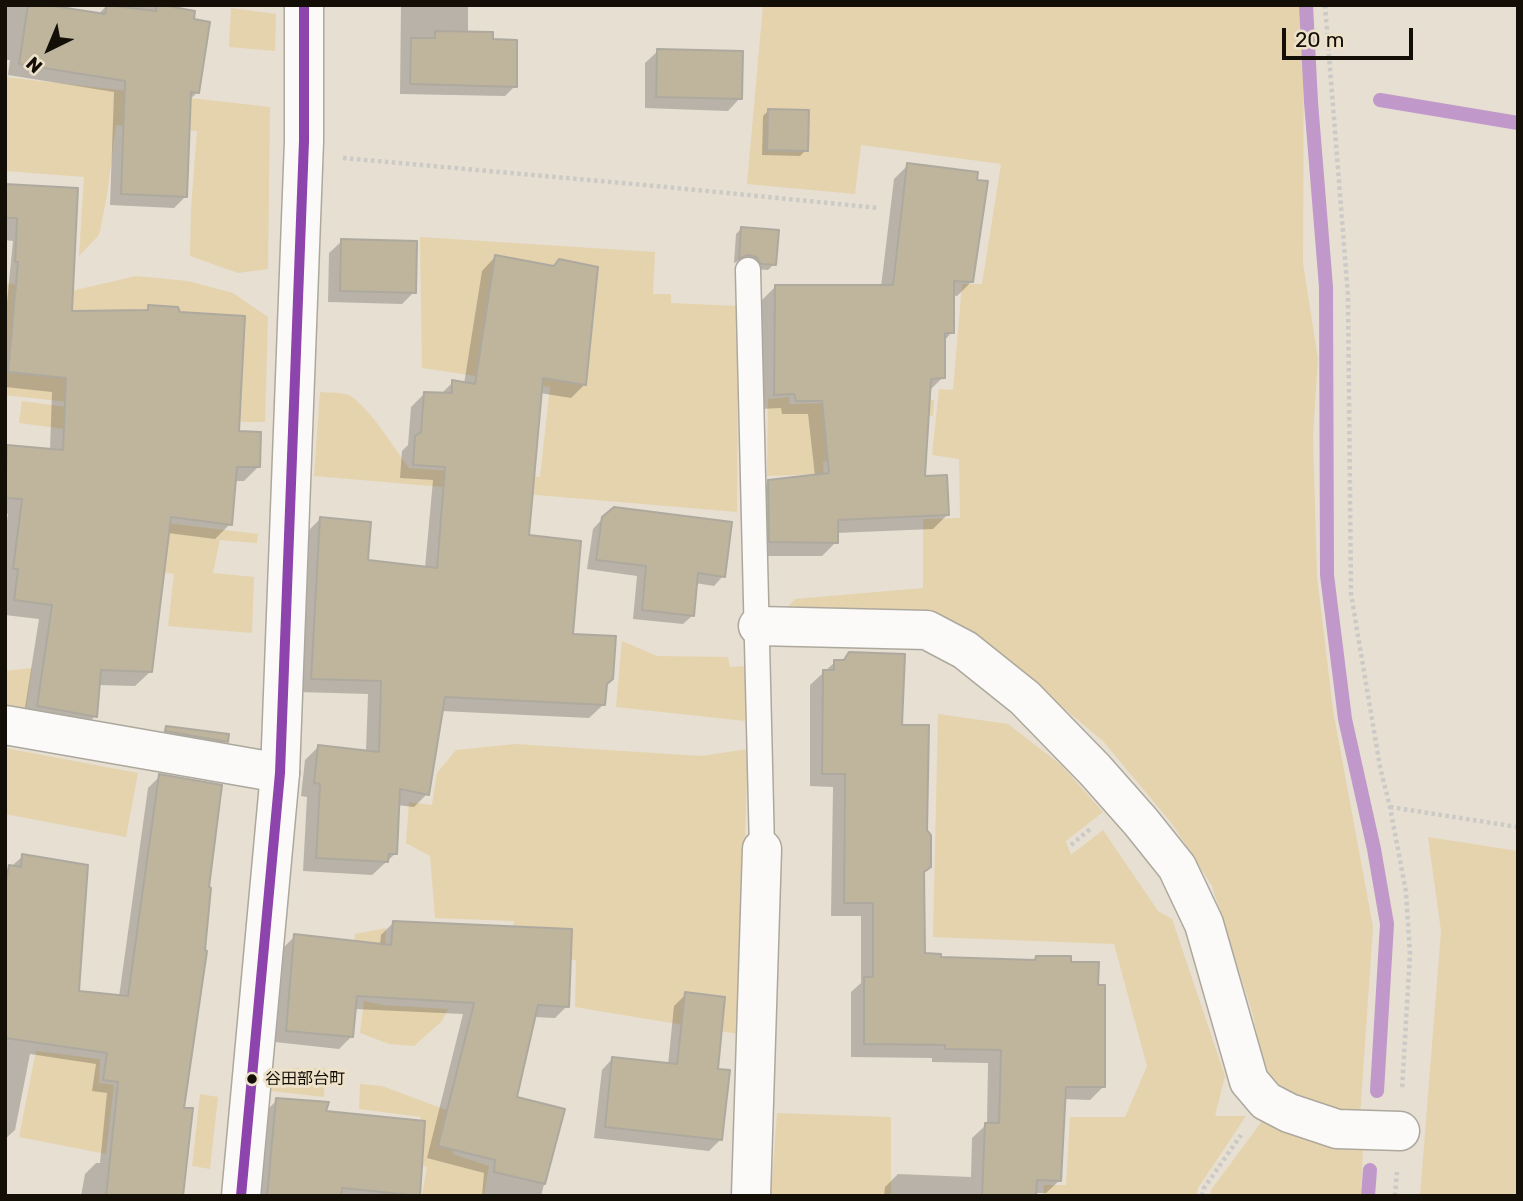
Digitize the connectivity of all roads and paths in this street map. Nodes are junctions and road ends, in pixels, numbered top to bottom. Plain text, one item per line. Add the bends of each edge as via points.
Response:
1 (304, 5) edge
2 (1325, 5) edge
3 (303, 155) junction
4 (879, 208) dead end
5 (748, 270) dead end
6 (758, 626) junction
7 (5, 725) edge
8 (280, 773) junction
9 (1390, 807) junction
10 (1518, 827) edge
11 (762, 849) joint
12 (1266, 1101) junction
13 (1400, 1131) junction
14 (241, 1196) edge
15 (751, 1196) edge
16 (1202, 1196) edge
17 (1395, 1196) edge

1 - 3 street
2 - 9 path via 1348,295 1351,594
3 - 4 path
3 - 8 street
5 - 6 lane
6 - 11 lane
6 - 12 street via 927,630 964,650 1025,698 1095,769 1177,867 1204,925 1249,1081
7 - 8 street
8 - 14 street
9 - 10 path
9 - 13 path via 1406,892 1410,954
11 - 15 street
12 - 13 street via 1337,1129
12 - 16 path
13 - 17 path

